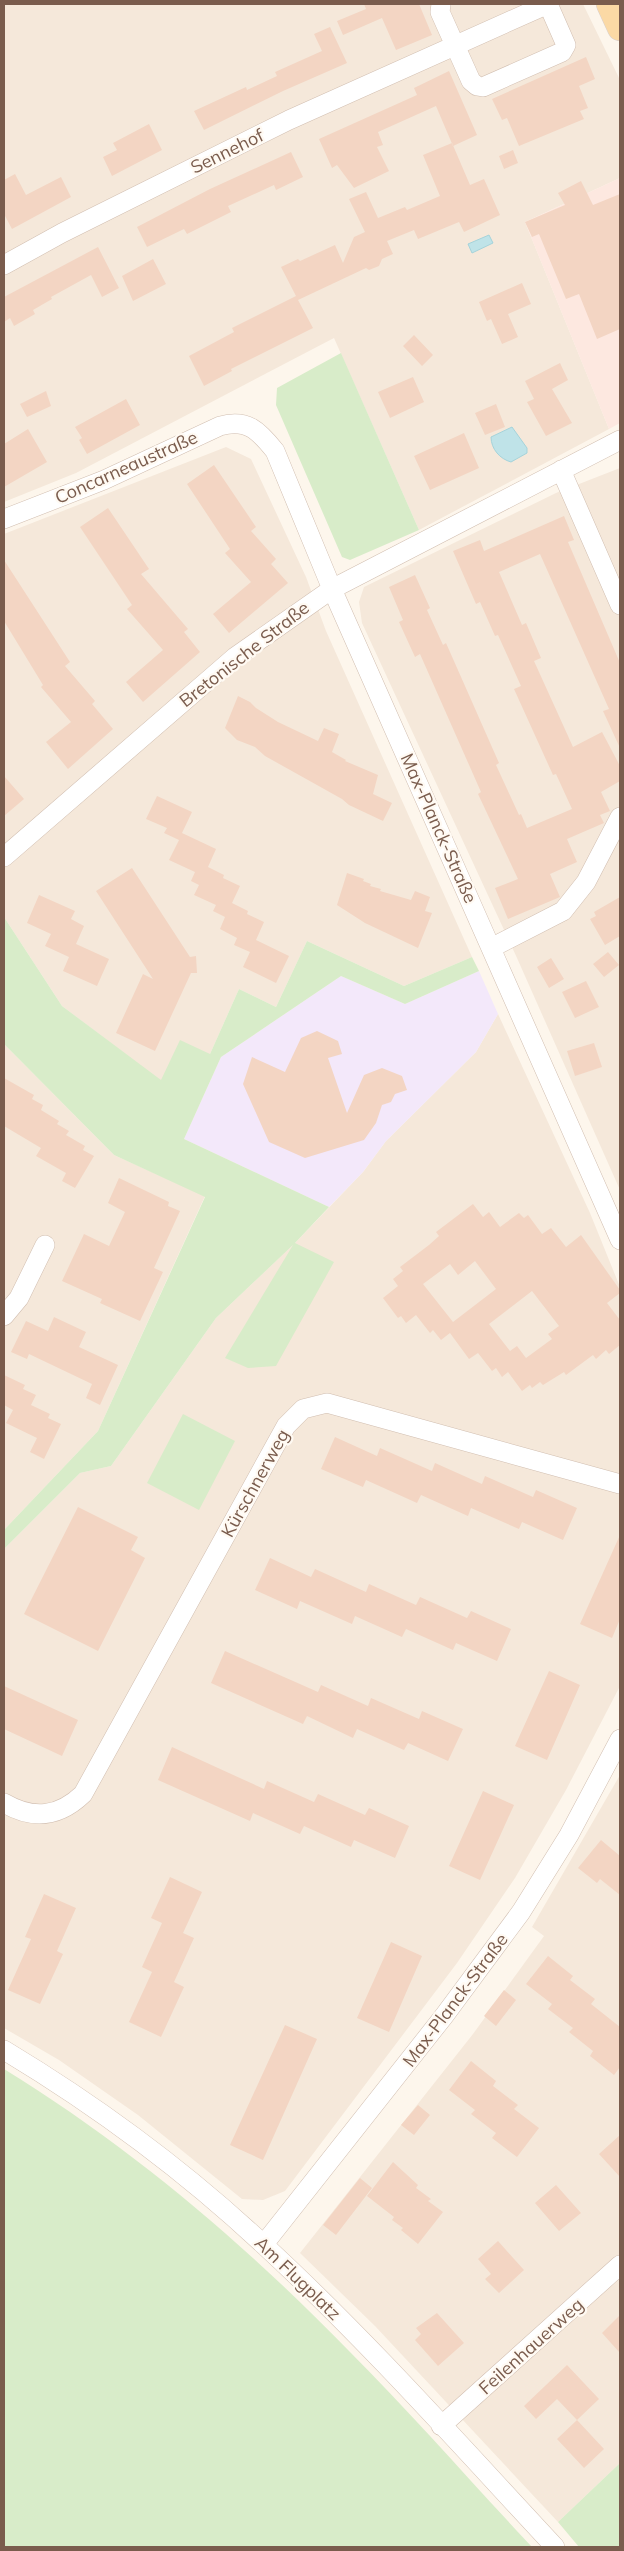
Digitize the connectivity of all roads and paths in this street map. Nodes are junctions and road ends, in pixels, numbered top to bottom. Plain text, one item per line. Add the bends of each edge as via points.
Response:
1 (441, 4) edge
2 (548, 4) edge
3 (609, 4) edge
4 (620, 28) edge
5 (454, 46) junction
6 (4, 265) edge
7 (248, 426) joint
8 (620, 440) edge
9 (561, 470) junction
10 (4, 519) edge
11 (332, 589) junction
12 (620, 605) edge
13 (620, 817) edge
14 (4, 857) edge
15 (491, 948) junction
16 (620, 1239) edge
17 (46, 1245) dead end
18 (4, 1316) edge
19 (620, 1484) edge
20 (620, 1739) edge
21 (4, 1803) edge
22 (4, 2050) edge
23 (264, 2244) junction
24 (620, 2265) edge
25 (441, 2426) junction
26 (555, 2547) edge

1 - 5 street, Sennehof via 440,12
2 - 5 street, Sennehof
2 - 5 street, Sennehof via 565,38 566,46 562,52 483,87 471,81
3 - 4 main road
5 - 6 street, Sennehof via 274,128
7 - 10 street, Concarneaustraße via 234,421 220,426 104,480
7 - 11 street, Max-Planck-Straße via 262,433 276,451
8 - 9 street, Bretonische Straße
9 - 11 street, Bretonische Straße
9 - 12 street
11 - 14 street, Bretonische Straße via 235,657
11 - 15 street, Max-Planck-Straße
13 - 15 street via 586,882 563,911
15 - 16 street, Max-Planck-Straße
17 - 18 street via 19,1298
19 - 21 street, Kürschnerweg via 327,1403 303,1409 286,1426 83,1794 71,1806 55,1812 26,1813
20 - 23 street, Max-Planck-Straße via 560,1850 520,1912 444,2016
22 - 23 street, Am Flugplatz via 128,2132
23 - 25 street, Am Flugplatz via 344,2322
24 - 25 street, Feilenhauerweg
25 - 26 street, Am Flugplatz

